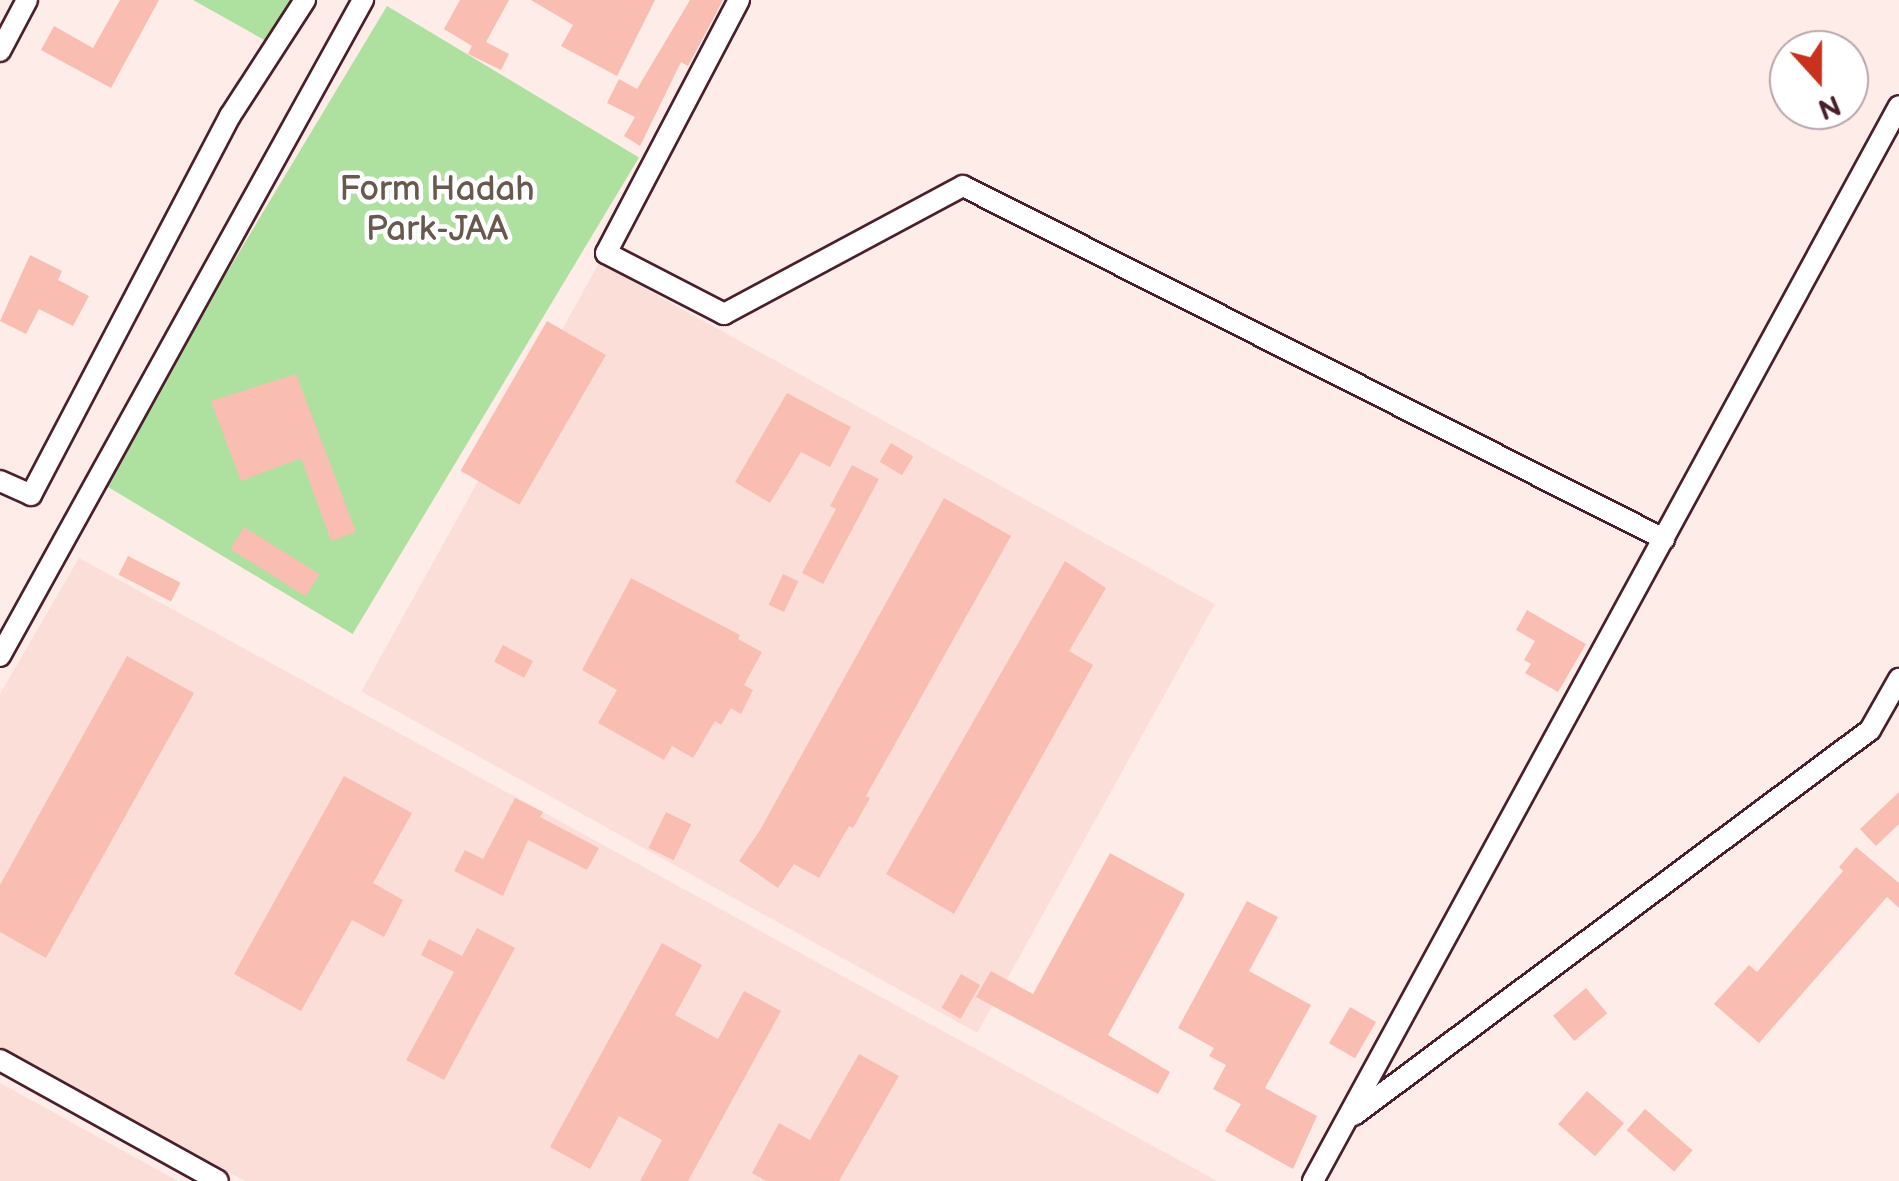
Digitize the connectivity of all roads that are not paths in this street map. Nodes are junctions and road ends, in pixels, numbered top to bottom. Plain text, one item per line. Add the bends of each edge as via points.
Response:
1 (27, 0) edge
2 (305, 0) edge
3 (363, 0) edge
4 (738, 0) edge
5 (0, 51) edge
6 (1899, 106) edge
7 (0, 481) edge
8 (1664, 539) junction
9 (0, 656) edge
10 (1899, 679) edge
11 (0, 1060) edge
12 (1347, 1120) junction
13 (218, 1181) edge
14 (1312, 1181) edge

1 - 5 street
2 - 7 street via 230,116 30,494
3 - 9 street
4 - 8 street via 606,252 724,314 963,186
6 - 8 street
8 - 12 street
10 - 12 street via 1870,730
11 - 13 street
12 - 14 street

